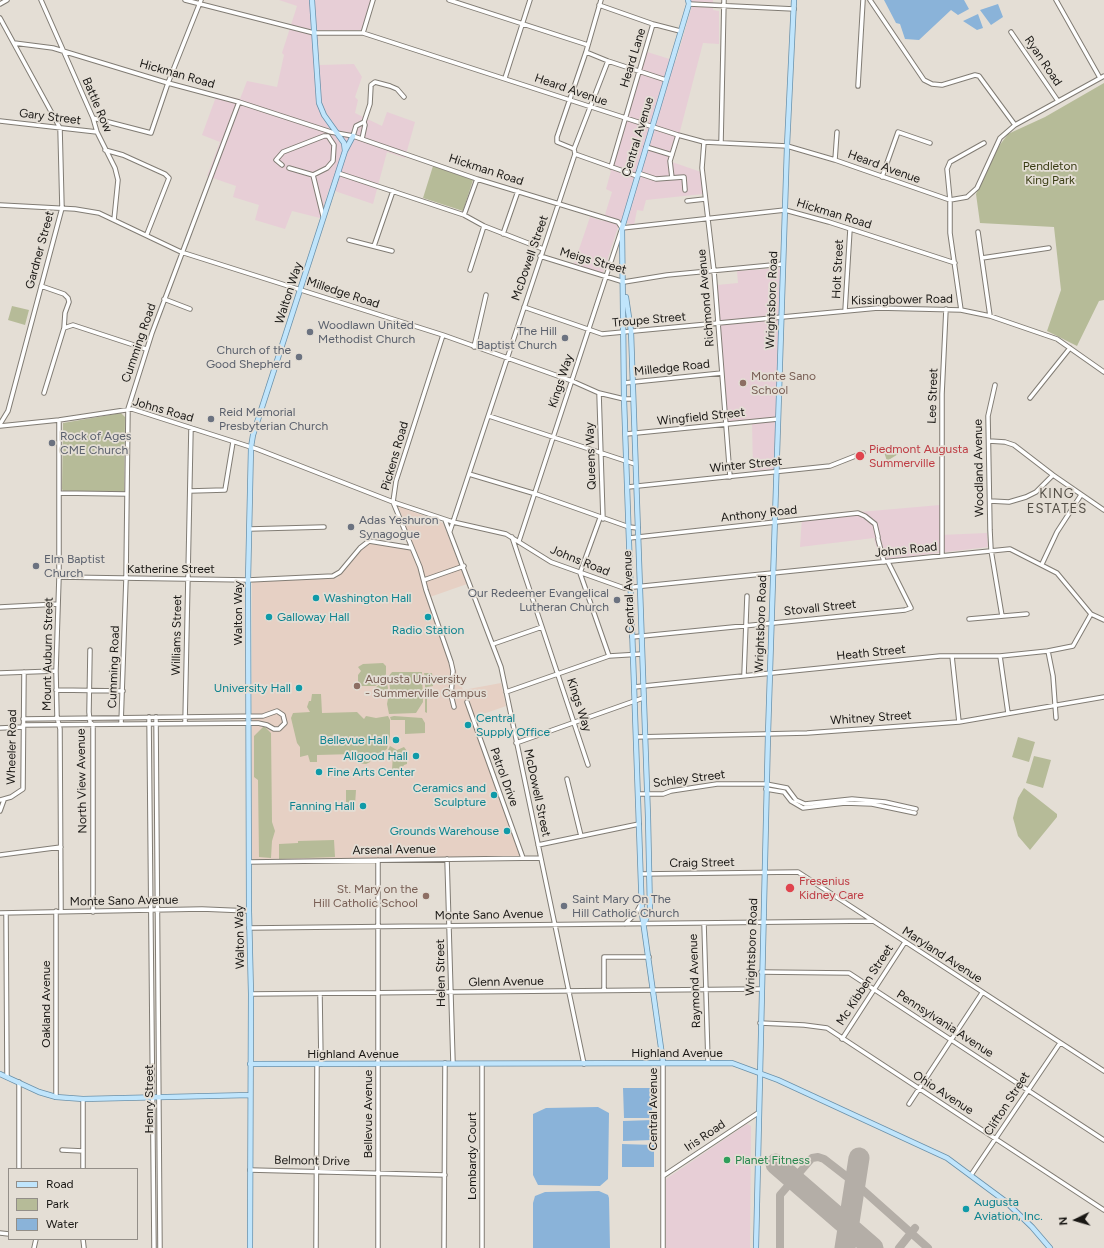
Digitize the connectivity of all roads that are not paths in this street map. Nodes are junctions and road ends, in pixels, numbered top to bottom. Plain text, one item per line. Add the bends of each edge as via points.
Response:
1 (7, 0) edge
2 (41, 0) edge
3 (185, 0) edge
4 (312, 0) edge
5 (373, 0) edge
6 (449, 0) edge
7 (530, 0) edge
8 (601, 0) edge
9 (724, 0) edge
10 (794, 0) edge
11 (864, 0) edge
12 (870, 0) edge
13 (1056, 0) edge
14 (200, 2) edge
15 (688, 2) edge
16 (0, 4) edge
17 (599, 5) junction
18 (723, 5) junction
19 (794, 9) junction
20 (0, 18) edge
21 (522, 24) junction
22 (653, 24) junction
23 (680, 31) junction
24 (1011, 32) dead end
25 (314, 33) junction
26 (363, 33) junction
27 (14, 43) junction
28 (588, 45) junction
29 (63, 52) junction
30 (586, 52) junction
31 (608, 61) junction
32 (639, 71) junction
33 (1104, 76) edge
34 (505, 78) junction
35 (1100, 78) junction
36 (666, 80) junction
37 (168, 82) junction
38 (858, 86) dead end
39 (404, 97) dead end
40 (569, 100) junction
41 (1058, 101) junction
42 (239, 102) junction
43 (591, 107) junction
44 (93, 118) junction
45 (625, 119) junction
46 (0, 121) edge
47 (364, 122) junction
48 (1015, 125) junction
49 (653, 127) junction
50 (60, 128) junction
51 (97, 132) junction
52 (331, 132) junction
53 (837, 132) dead end
54 (338, 133) junction
55 (678, 135) junction
56 (328, 136) junction
57 (353, 136) junction
58 (362, 139) junction
59 (704, 142) junction
60 (721, 143) junction
61 (930, 143) dead end
62 (984, 143) dead end
63 (787, 146) junction
64 (646, 147) junction
65 (574, 149) junction
66 (105, 150) junction
67 (345, 151) junction
68 (575, 154) junction
69 (672, 155) junction
70 (835, 160) junction
71 (282, 165) dead end
72 (611, 167) junction
73 (290, 168) dead end
74 (338, 173) junction
75 (637, 174) junction
76 (313, 175) junction
77 (882, 177) junction
78 (477, 178) junction
79 (672, 178) junction
80 (685, 190) dead end
81 (393, 191) junction
82 (518, 191) junction
83 (706, 199) junction
84 (950, 200) junction
85 (687, 202) dead end
86 (558, 204) junction
87 (0, 205) edge
88 (62, 208) junction
89 (785, 210) junction
90 (464, 215) junction
91 (324, 218) junction
92 (709, 218) junction
93 (114, 220) junction
94 (484, 226) junction
95 (622, 228) junction
96 (850, 229) junction
97 (978, 232) dead end
98 (147, 234) junction
99 (503, 234) junction
100 (349, 240) dead end
101 (374, 246) junction
102 (1048, 248) dead end
103 (543, 249) junction
104 (392, 251) dead end
105 (181, 252) junction
106 (540, 256) junction
107 (982, 258) junction
108 (955, 263) junction
109 (783, 264) junction
110 (470, 270) dead end
111 (714, 271) junction
112 (605, 277) junction
113 (624, 282) junction
114 (41, 286) junction
115 (300, 289) junction
116 (486, 295) dead end
117 (164, 299) junction
118 (524, 307) junction
119 (190, 309) dead end
120 (946, 309) junction
121 (961, 310) junction
122 (846, 311) junction
123 (990, 316) junction
124 (782, 317) junction
125 (718, 324) junction
126 (64, 328) junction
127 (588, 328) junction
128 (631, 331) junction
129 (623, 332) junction
130 (443, 335) junction
131 (474, 347) junction
132 (1070, 348) junction
133 (146, 349) junction
134 (507, 359) junction
135 (1104, 372) edge
136 (722, 373) junction
137 (572, 381) junction
138 (632, 382) junction
139 (624, 383) junction
140 (995, 385) dead end
141 (44, 393) dead end
142 (599, 393) junction
143 (1030, 398) dead end
144 (624, 399) junction
145 (632, 399) junction
146 (128, 409) junction
147 (489, 416) junction
148 (778, 419) junction
149 (59, 420) junction
150 (0, 425) edge
151 (726, 425) junction
152 (191, 428) junction
153 (634, 433) junction
154 (626, 434) junction
155 (553, 437) junction
156 (989, 441) junction
157 (233, 442) junction
158 (251, 447) junction
159 (601, 453) junction
160 (863, 453) dead end
161 (627, 461) junction
162 (635, 464) junction
163 (776, 471) junction
164 (469, 474) junction
165 (1052, 475) junction
166 (730, 477) junction
167 (635, 486) junction
168 (628, 487) junction
169 (190, 491) junction
170 (60, 493) junction
171 (127, 494) junction
172 (536, 494) junction
173 (1081, 495) junction
174 (393, 502) junction
175 (990, 502) junction
176 (1104, 510) edge
177 (601, 518) junction
178 (445, 520) junction
179 (453, 522) junction
180 (775, 522) junction
181 (324, 527) dead end
182 (629, 527) junction
183 (638, 528) junction
184 (250, 529) junction
185 (450, 531) junction
186 (512, 537) junction
187 (638, 537) junction
188 (629, 538) junction
189 (519, 541) junction
190 (412, 548) junction
191 (991, 550) junction
192 (942, 556) junction
193 (886, 562) junction
194 (1042, 564) junction
195 (464, 566) junction
196 (773, 572) junction
197 (580, 573) junction
198 (59, 577) junction
199 (126, 579) junction
200 (188, 580) junction
201 (248, 580) junction
202 (424, 580) junction
203 (631, 587) junction
204 (639, 587) junction
205 (747, 596) dead end
206 (58, 604) junction
207 (0, 607) edge
208 (1027, 614) dead end
209 (1091, 614) junction
210 (1002, 616) junction
211 (969, 619) dead end
212 (1104, 620) edge
213 (772, 623) junction
214 (746, 625) junction
215 (542, 627) junction
216 (641, 636) junction
217 (632, 637) junction
218 (493, 644) junction
219 (90, 650) dead end
220 (1048, 651) junction
221 (642, 654) junction
222 (632, 655) junction
223 (609, 656) junction
224 (952, 656) junction
225 (1000, 656) junction
226 (56, 671) junction
227 (24, 672) junction
228 (0, 673) edge
229 (770, 673) junction
230 (559, 674) junction
231 (744, 675) junction
232 (643, 686) junction
233 (634, 687) junction
234 (56, 690) junction
235 (89, 691) junction
236 (123, 691) junction
237 (506, 692) junction
238 (1104, 697) edge
239 (643, 698) junction
240 (467, 702) dead end
241 (634, 702) junction
242 (1055, 706) junction
243 (454, 707) dead end
244 (1008, 713) junction
245 (214, 716) junction
246 (248, 716) junction
247 (122, 717) junction
248 (149, 717) junction
249 (156, 717) junction
250 (185, 717) junction
251 (23, 718) junction
252 (57, 718) junction
253 (90, 718) junction
254 (1056, 718) dead end
255 (574, 722) junction
256 (959, 722) junction
257 (185, 723) junction
258 (214, 723) junction
259 (248, 723) junction
260 (122, 724) junction
261 (150, 724) junction
262 (156, 724) junction
263 (60, 725) junction
264 (93, 725) junction
265 (23, 726) junction
266 (0, 728) edge
267 (768, 734) junction
268 (645, 736) junction
269 (636, 737) junction
270 (516, 743) junction
271 (588, 765) dead end
272 (567, 779) dead end
273 (766, 787) junction
274 (150, 789) junction
275 (157, 789) junction
276 (638, 794) junction
277 (647, 794) junction
278 (2, 800) edge
279 (0, 811) edge
280 (916, 811) dead end
281 (639, 824) junction
282 (150, 833) junction
283 (157, 833) junction
284 (581, 836) junction
285 (538, 845) junction
286 (60, 847) junction
287 (0, 855) edge
288 (523, 858) junction
289 (540, 858) junction
290 (447, 859) junction
291 (378, 860) junction
292 (249, 862) junction
293 (764, 872) junction
294 (641, 874) junction
295 (649, 874) junction
296 (642, 902) junction
297 (650, 902) junction
298 (58, 911) junction
299 (150, 911) junction
300 (158, 911) junction
301 (249, 911) junction
302 (93, 912) junction
303 (0, 913) edge
304 (6, 913) junction
305 (873, 921) junction
306 (763, 922) junction
307 (704, 923) junction
308 (554, 924) junction
309 (625, 924) junction
310 (644, 924) junction
311 (450, 926) junction
312 (378, 927) junction
313 (249, 928) junction
314 (905, 942) junction
315 (151, 957) junction
316 (158, 957) junction
317 (649, 958) junction
318 (761, 972) junction
319 (761, 989) junction
320 (874, 989) junction
321 (604, 990) junction
322 (652, 990) junction
323 (706, 990) junction
324 (568, 991) junction
325 (451, 992) junction
326 (378, 993) junction
327 (982, 993) junction
328 (251, 994) junction
329 (320, 994) junction
330 (151, 997) junction
331 (158, 997) junction
332 (760, 1023) junction
333 (151, 1030) junction
334 (158, 1030) junction
335 (842, 1039) junction
336 (950, 1039) junction
337 (1060, 1043) junction
338 (663, 1062) junction
339 (708, 1062) junction
340 (445, 1063) junction
341 (454, 1063) junction
342 (250, 1064) junction
343 (319, 1064) junction
344 (482, 1064) junction
345 (584, 1064) junction
346 (378, 1065) junction
347 (759, 1072) junction
348 (1104, 1072) edge
349 (0, 1074) edge
350 (7, 1077) junction
351 (19, 1082) junction
352 (918, 1089) junction
353 (1028, 1091) junction
354 (250, 1095) junction
355 (152, 1096) junction
356 (159, 1096) junction
357 (56, 1097) junction
358 (83, 1098) junction
359 (909, 1104) dead end
360 (758, 1113) junction
361 (996, 1140) junction
362 (1104, 1140) edge
363 (62, 1150) dead end
364 (83, 1151) junction
365 (153, 1167) junction
366 (159, 1167) junction
367 (19, 1168) edge
368 (83, 1168) edge
369 (250, 1170) junction
370 (316, 1172) junction
371 (378, 1173) junction
372 (445, 1174) junction
373 (971, 1175) junction
374 (663, 1176) junction
375 (1104, 1210) edge
376 (154, 1240) junction
377 (160, 1240) junction
378 (154, 1248) edge
379 (160, 1248) edge
380 (250, 1248) edge
381 (316, 1248) edge
382 (378, 1248) edge
383 (444, 1248) edge
384 (482, 1248) edge
385 (664, 1248) edge
386 (756, 1248) edge
387 (1050, 1248) edge

1 - 16 street
2 - 29 street, Battle Row
3 - 14 street, Heard Avenue
4 - 25 main road
5 - 26 street
6 - 21 street
7 - 21 street
8 - 17 street
9 - 18 street
10 - 19 main road, Wrightsboro Road
11 - 38 street
12 - 48 street via 924,80 942,85 979,76
13 - 35 street
14 - 25 street, Heard Avenue
14 - 37 street
15 - 18 street
15 - 23 main road, Central Avenue
17 - 22 street
17 - 28 street
18 - 19 street
18 - 60 street
19 - 63 main road, Wrightsboro Road
20 - 27 street, Gardner Street
21 - 28 street
21 - 34 street
22 - 23 street
22 - 32 street, Heard Lane
23 - 36 main road, Central Avenue
24 - 41 street, Ryan Road
25 - 26 street, Heard Avenue
25 - 54 main road via 319,103 324,115
26 - 34 street, Heard Avenue
27 - 29 street, Hickman Road via 53,48
27 - 50 street, Gardner Street
28 - 30 street
29 - 37 street, Hickman Road
29 - 44 street, Battle Row
30 - 31 street
30 - 40 street
31 - 32 street
31 - 43 street
32 - 36 street
32 - 45 street, Heard Lane
33 - 35 street
34 - 40 street, Heard Avenue
35 - 41 street
36 - 49 main road, Central Avenue
37 - 42 street, Hickman Road
37 - 44 street, Gary Street via 150,133
39 - 47 street via 397,89 375,82
40 - 43 street, Heard Avenue
40 - 65 street via 557,142
41 - 48 street
42 - 52 street, Hickman Road
42 - 105 street, Cumming Road
43 - 45 street, Heard Avenue
43 - 65 street
44 - 51 street, Battle Row
45 - 49 street, Heard Avenue
45 - 72 street, Heard Lane
46 - 50 street, Gary Street
47 - 57 street via 356,126
47 - 58 street
48 - 84 street via 997,142 977,188 967,197
49 - 55 street, Heard Avenue
49 - 64 main road, Central Avenue
50 - 51 street, Gary Street
50 - 88 street, Gardner Street
51 - 66 street, Battle Row
52 - 54 street, Hickman Road
52 - 56 street
53 - 70 street
54 - 57 street, Hickman Road
54 - 67 main road via 344,142
55 - 59 street, Heard Avenue
55 - 69 street
56 - 71 street via 283,152 276,160
56 - 76 street via 334,145 332,161 327,168
57 - 58 street, Hickman Road
57 - 67 main road, Walton Way
58 - 78 street, Hickman Road
59 - 60 street, Heard Avenue
59 - 83 street, Richmond Avenue via 702,168
60 - 63 street, Heard Avenue
61 - 77 street via 898,132
62 - 84 street via 947,166
63 - 70 street, Heard Avenue
63 - 89 main road, Wrightsboro Road
64 - 69 street
64 - 75 main road, Central Avenue
65 - 68 street
66 - 93 street, Battle Row via 115,168 118,180
66 - 98 street via 123,155 169,178
67 - 74 main road, Walton Way
68 - 72 street
68 - 86 street, McDowell Street
69 - 79 street
70 - 77 street, Heard Avenue
72 - 75 street
73 - 76 street
74 - 81 street, Meigs Street
74 - 91 main road, Walton Way
75 - 79 street via 656,179
75 - 95 main road, Central Avenue
76 - 91 street
77 - 84 street, Heard Avenue
78 - 82 street, Hickman Road
78 - 90 street
79 - 80 street via 684,177
81 - 90 street, Meigs Street
81 - 101 street
82 - 86 street, Hickman Road
82 - 99 street
83 - 85 street
83 - 92 street, Richmond Avenue
84 - 108 street via 950,233
86 - 95 street, Hickman Road via 618,222
86 - 103 street, McDowell Street
87 - 88 street, Milledge Road
88 - 93 street, Milledge Road via 99,213
88 - 114 street, Gardner Street
89 - 92 street, Hickman Road
89 - 96 street, Hickman Road
89 - 109 main road, Wrightsboro Road
90 - 94 street, Meigs Street
91 - 115 main road, Walton Way
92 - 95 street, Hickman Road
92 - 111 street, Richmond Avenue
93 - 98 street, Milledge Road
94 - 99 street, Meigs Street
94 - 110 street
95 - 112 street, Kings Way
95 - 113 main road, Central Avenue
96 - 108 street, Hickman Road
96 - 122 street, Holt Street
97 - 107 street
98 - 105 street, Milledge Road
99 - 103 street, Meigs Street
100 - 101 street
101 - 104 street
102 - 107 street
103 - 106 street, McDowell Street
105 - 115 street, Milledge Road
105 - 117 street, Cumming Road
106 - 112 street, Meigs Street
106 - 118 street, McDowell Street
107 - 123 street
108 - 121 street
109 - 111 street, Meigs Street
109 - 124 main road, Wrightsboro Road
111 - 113 street, Meigs Street
111 - 125 street, Richmond Avenue
112 - 113 street, Meigs Street
112 - 127 street, Kings Way
113 - 128 main road, Central Avenue
113 - 129 main road, Central Avenue
114 - 126 street via 68,298
114 - 150 street, Gardner Street via 8,411
115 - 130 street, Milledge Road
115 - 158 main road, Walton Way
116 - 131 street
117 - 119 street
117 - 133 street, Cumming Road
118 - 127 street, Troupe Street
118 - 134 street, McDowell Street
120 - 121 street, Kissingbower Road
120 - 122 street, Kissingbower Road via 878,308
120 - 192 street, Lee Street via 942,394
121 - 123 street, Kissingbower Road
122 - 124 street, Kissingbower Road
123 - 132 street, Kissingbower Road via 1057,339
124 - 125 street, Troupe Street
124 - 148 main road, Wrightsboro Road
125 - 128 street, Troupe Street
125 - 136 street, Richmond Avenue
126 - 133 street via 73,325
126 - 141 street
127 - 129 street, Troupe Street via 602,334
127 - 137 street, Kings Way
128 - 129 street, Troupe Street
128 - 138 main road, Central Avenue
129 - 139 main road, Central Avenue
130 - 131 street, Milledge Road
130 - 174 street, Pickens Road via 396,482
131 - 134 street, Milledge Road
132 - 135 street, Kissingbower Road
132 - 143 street
133 - 146 street, Cumming Road
134 - 137 street, Milledge Road
134 - 147 street, McDowell Street
136 - 138 street, Milledge Road
136 - 151 street, Richmond Avenue
137 - 142 street, Milledge Road
137 - 155 street, Kings Way
138 - 139 street, Milledge Road
138 - 145 main road, Central Avenue
139 - 144 main road, Central Avenue
140 - 156 street, Woodland Avenue via 988,416
142 - 144 street, Milledge Road
142 - 159 street, Queens Way
144 - 145 street, Milledge Road
144 - 154 main road, Central Avenue
145 - 153 main road, Central Avenue
146 - 149 street, Johns Road
146 - 152 street, Johns Road
146 - 171 street, Cumming Road
147 - 155 street
147 - 164 street, McDowell Street
148 - 151 street, Wingfield Street
148 - 163 main road, Wrightsboro Road
149 - 150 street, Johns Road
149 - 170 street, Mount Auburn Street
151 - 153 street, Wingfield Street
151 - 166 street, Richmond Avenue
152 - 157 street, Johns Road
152 - 169 street, Williams Street
153 - 154 street, Wingfield Street
153 - 162 main road, Central Avenue
154 - 161 main road, Central Avenue
155 - 159 street
155 - 172 street, Kings Way
156 - 165 street via 1014,445
156 - 175 street, Woodland Avenue
157 - 158 street, Johns Road
157 - 169 street via 225,490
158 - 174 street, Johns Road
158 - 184 main road, Walton Way
159 - 161 street
159 - 177 street, Queens Way
160 - 163 street, Winter Street via 830,466
161 - 162 street
161 - 168 main road, Central Avenue
162 - 167 main road, Central Avenue
163 - 166 street, Winter Street
163 - 180 main road, Wrightsboro Road
164 - 172 street
164 - 179 street, McDowell Street
165 - 173 street
165 - 175 street via 1036,492 1026,497 1009,502
166 - 167 street, Winter Street
167 - 168 street, Winter Street
167 - 183 main road, Central Avenue
168 - 182 main road, Central Avenue
169 - 200 street, Williams Street
170 - 171 street
170 - 198 street, Mount Auburn Street
171 - 199 street, Cumming Road
172 - 177 street
172 - 189 street, Kings Way
173 - 176 street
173 - 194 street via 1057,532
174 - 178 street, Johns Road
174 - 190 street, Pickens Road
175 - 191 street, Woodland Avenue
177 - 182 street
177 - 197 street, Queens Way
178 - 179 street, Johns Road
178 - 185 street, McDowell Street
179 - 185 street, McDowell Street
179 - 186 street, Johns Road
180 - 187 street, Anthony Road
180 - 193 street, Anthony Road via 858,513 875,524
180 - 196 main road, Wrightsboro Road
181 - 184 street
182 - 183 street
182 - 188 main road, Central Avenue
183 - 187 main road, Central Avenue
184 - 201 main road, Walton Way
185 - 195 street, McDowell Street
186 - 189 street, Johns Road
186 - 215 street, Kings Way
187 - 188 street, Anthony Road
187 - 204 main road, Central Avenue
188 - 203 main road, Central Avenue
189 - 197 street, Johns Road via 551,562
190 - 201 street, Katherine Street via 369,541 340,572 333,576
190 - 202 street, Pickens Road
191 - 192 street, Johns Road
191 - 194 street, Johns Road via 1010,550
191 - 210 street, Woodland Avenue
192 - 193 street, Johns Road
193 - 196 street, Johns Road
193 - 213 street, Stovall Street via 911,608
194 - 209 street, Johns Road via 1057,573
195 - 202 street
195 - 218 street, McDowell Street
196 - 204 street, Johns Road
196 - 213 main road, Wrightsboro Road
197 - 203 street, Johns Road via 617,586
197 - 223 street
198 - 199 street, Katherine Street
198 - 206 street, Mount Auburn Street
199 - 200 street, Katherine Street
199 - 236 street, Cumming Road
200 - 201 street, Katherine Street
200 - 250 street, Williams Street
201 - 246 main road, Walton Way
202 - 243 street via 453,671 451,695
203 - 204 street, Johns Road
203 - 217 main road, Central Avenue
204 - 216 main road, Central Avenue
205 - 214 street
206 - 207 street
206 - 226 street, Mount Auburn Street
208 - 210 street
209 - 212 street, Johns Road
209 - 220 street, Heath Street via 1073,646
210 - 211 street
213 - 214 street, Stovall Street
213 - 229 main road, Wrightsboro Road
214 - 216 street, Stovall Street
214 - 231 street
215 - 218 street
215 - 230 street, Kings Way
216 - 217 street, Stovall Street
216 - 221 main road, Central Avenue
217 - 222 main road, Central Avenue
218 - 237 street, McDowell Street
219 - 235 street, North View Avenue
220 - 225 street, Heath Street
220 - 242 street
221 - 222 street
221 - 232 main road, Central Avenue
222 - 223 street
222 - 233 main road, Central Avenue
223 - 230 street
224 - 225 street, Heath Street
224 - 229 street, Heath Street
224 - 256 street
225 - 244 street
226 - 227 street
226 - 234 street, Mount Auburn Street
227 - 228 street
227 - 251 street, Wheeler Road
229 - 231 street, Heath Street
229 - 267 main road, Wrightsboro Road
230 - 237 street
230 - 255 street, Kings Way
231 - 232 street, Heath Street
232 - 233 street, Heath Street
232 - 239 main road, Central Avenue
233 - 241 main road, Central Avenue
234 - 235 street
234 - 252 street, Mount Auburn Street
235 - 236 street
235 - 253 street, North View Avenue
236 - 247 street, Cumming Road
237 - 270 street, McDowell Street
238 - 242 street, Whitney Street
239 - 241 street
239 - 268 main road, Central Avenue
240 - 288 street, Patrol Drive
241 - 255 street
241 - 269 main road, Central Avenue
242 - 244 street, Whitney Street
242 - 254 street
244 - 256 street, Whitney Street
245 - 246 street
245 - 250 street
245 - 258 street
246 - 259 main road, Walton Way
246 - 259 street via 263,716 277,711 283,714 285,723 279,729 274,729 264,724
247 - 248 street
247 - 253 street
247 - 260 street, Cumming Road
248 - 249 street
248 - 261 street, Henry Street
249 - 250 street
249 - 262 street, Henry Street
250 - 257 street, Williams Street
251 - 252 street
251 - 265 street, Wheeler Road
252 - 253 street
252 - 263 street, Mount Auburn Street
253 - 264 street, North View Avenue
255 - 270 street
255 - 271 street, Kings Way
256 - 267 street, Whitney Street
257 - 258 street
257 - 262 street
258 - 259 street
259 - 292 main road, Walton Way
260 - 261 street
260 - 264 street
261 - 262 street
261 - 274 street, Henry Street
262 - 275 street, Henry Street
263 - 264 street
263 - 265 street
263 - 286 street, Mount Auburn Street
264 - 302 street, North View Avenue
265 - 266 street
265 - 278 street, Wheeler Road via 23,789
267 - 268 street, Whitney Street
267 - 273 main road, Wrightsboro Road
268 - 269 street, Whitney Street
268 - 277 main road, Central Avenue
269 - 276 main road, Central Avenue
270 - 285 street, McDowell Street
272 - 284 street
273 - 277 street, Schley Street via 717,784 663,794
273 - 280 street, Schley Street via 787,788 796,800 806,804 852,799 884,802
273 - 293 main road, Wrightsboro Road
274 - 275 street
274 - 282 street, Henry Street
275 - 283 street, Henry Street
276 - 277 street, Schley Street
276 - 281 main road, Central Avenue
277 - 295 main road, Central Avenue
278 - 279 street, Wheeler Road
281 - 284 street
281 - 294 main road, Central Avenue
282 - 283 street
282 - 299 street, Henry Street
283 - 300 street, Henry Street
284 - 285 street
285 - 289 street, McDowell Street
286 - 287 street
286 - 298 street, Mount Auburn Street
288 - 289 street, Arsenal Avenue
288 - 290 street, Arsenal Avenue
289 - 308 street, McDowell Street
290 - 291 street, Arsenal Avenue
290 - 311 street, Helen Street
291 - 292 street, Arsenal Avenue
291 - 312 street, Bellevue Avenue
292 - 301 main road, Walton Way
293 - 295 street, Craig Street
293 - 305 street, Maryland Avenue via 798,872
293 - 306 main road, Wrightsboro Road
294 - 295 street, Craig Street
294 - 296 main road, Central Avenue
295 - 297 main road, Central Avenue
296 - 297 street
296 - 309 street
296 - 310 main road, Central Avenue
297 - 310 main road, Central Avenue via 650,913
298 - 302 street, Monte Sano Avenue
298 - 304 street, Monte Sano Avenue
298 - 357 street, Oakland Avenue
299 - 300 street, Monte Sano Avenue
299 - 302 street, Monte Sano Avenue
299 - 315 street, Henry Street
300 - 301 street, Monte Sano Avenue
300 - 316 street, Henry Street
301 - 313 main road, Walton Way
303 - 304 street, Monte Sano Avenue
304 - 350 street
305 - 306 street, Monte Sano Avenue
305 - 314 street, Maryland Avenue
306 - 307 street, Monte Sano Avenue
306 - 318 main road, Wrightsboro Road
307 - 310 street, Monte Sano Avenue
307 - 323 street, Raymond Avenue
308 - 309 street, Monte Sano Avenue
308 - 311 street, Monte Sano Avenue
308 - 324 street, McDowell Street
309 - 310 street, Monte Sano Avenue
310 - 317 main road, Central Avenue
311 - 312 street, Monte Sano Avenue
311 - 325 street, Helen Street
312 - 313 street, Monte Sano Avenue
312 - 326 street, Bellevue Avenue
313 - 328 main road, Walton Way
314 - 320 street, Mc Kibben Street
314 - 327 street, Maryland Avenue
315 - 316 street
315 - 330 street, Henry Street
316 - 331 street, Henry Street
317 - 321 street via 604,957
317 - 322 main road, Central Avenue
318 - 319 main road, Wrightsboro Road
318 - 320 street, Pennsylvania Avenue via 849,973
319 - 323 street, Glenn Avenue
319 - 332 main road, Wrightsboro Road
320 - 335 street, Mc Kibben Street
320 - 336 street, Pennsylvania Avenue
321 - 322 street, Glenn Avenue
321 - 324 street, Glenn Avenue
322 - 323 street, Glenn Avenue
322 - 338 main road, Central Avenue
323 - 339 street, Raymond Avenue
324 - 325 street, Glenn Avenue
324 - 345 street, McDowell Street
325 - 326 street, Glenn Avenue
325 - 341 street, Helen Street
326 - 329 street, Glenn Avenue
326 - 346 street, Bellevue Avenue
327 - 336 street
327 - 337 street, Maryland Avenue
328 - 329 street, Glenn Avenue
328 - 342 main road, Walton Way
329 - 343 street
330 - 331 street
330 - 333 street, Henry Street
331 - 334 street, Henry Street
332 - 335 street, Ohio Avenue via 827,1028
332 - 347 main road, Wrightsboro Road
333 - 334 street
333 - 355 street, Henry Street
334 - 356 street, Henry Street
335 - 352 street, Ohio Avenue
336 - 352 street
336 - 353 street, Pennsylvania Avenue
337 - 348 street, Maryland Avenue
337 - 353 street, Clifton Street
338 - 339 main road, Highland Avenue
338 - 345 main road, Highland Avenue
338 - 374 street, Central Avenue
339 - 347 main road, Highland Avenue via 732,1063
340 - 341 main road, Highland Avenue
340 - 346 main road, Highland Avenue
340 - 372 street
341 - 344 main road, Highland Avenue
342 - 343 main road, Highland Avenue
342 - 354 main road, Walton Way
343 - 346 main road, Highland Avenue
343 - 370 street
344 - 345 main road, Highland Avenue
344 - 384 street, Lombardy Court
346 - 371 street, Bellevue Avenue
347 - 360 main road, Wrightsboro Road
347 - 373 main road, Highland Avenue via 928,1148
349 - 350 main road
350 - 351 main road
351 - 357 main road
351 - 367 street
352 - 359 street
352 - 361 street, Ohio Avenue
353 - 361 street, Clifton Street
353 - 362 street, Pennsylvania Avenue
354 - 356 main road
354 - 369 main road, Walton Way
355 - 356 main road
355 - 358 main road
355 - 365 street, Henry Street
356 - 366 street, Henry Street
357 - 358 main road
358 - 364 street
360 - 374 street, Iris Road
360 - 386 main road, Wrightsboro Road
361 - 373 street, Clifton Street
361 - 375 street, Ohio Avenue
363 - 364 street
364 - 368 street
365 - 366 street
365 - 376 street, Henry Street
366 - 377 street, Henry Street
369 - 370 street, Belmont Drive
369 - 380 main road, Walton Way
370 - 371 street, Belmont Drive
370 - 381 street
371 - 372 street, Belmont Drive
371 - 382 street, Bellevue Avenue
372 - 383 street
373 - 387 main road, Highland Avenue via 1005,1201
374 - 385 street, Central Avenue
376 - 377 street
376 - 378 street, Henry Street
377 - 379 street, Henry Street

